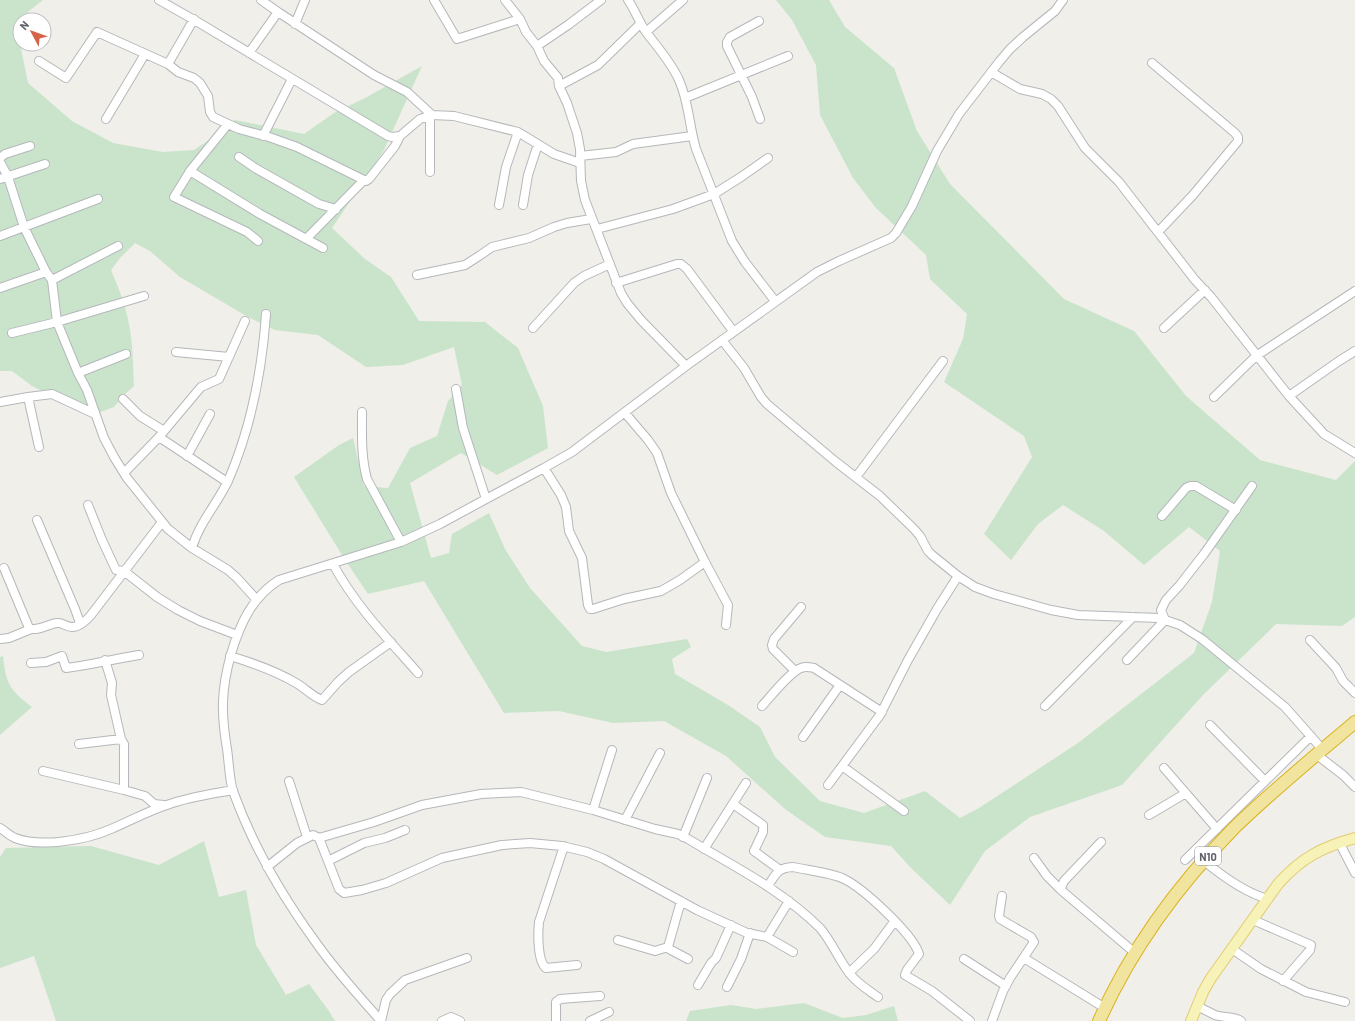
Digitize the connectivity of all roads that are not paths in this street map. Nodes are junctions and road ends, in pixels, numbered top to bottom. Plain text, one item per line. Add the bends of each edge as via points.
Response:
1 (160, 0) edge
2 (261, 0) edge
3 (305, 0) edge
4 (434, 0) edge
5 (506, 0) edge
6 (601, 0) edge
7 (684, 0) edge
8 (1063, 0) edge
9 (629, 1) edge
10 (278, 12) junction
11 (194, 19) junction
12 (520, 19) junction
13 (759, 21) dead end
14 (295, 24) junction
15 (640, 24) junction
16 (646, 32) junction
17 (537, 46) junction
18 (249, 53) junction
19 (145, 54) junction
20 (788, 56) dead end
21 (39, 61) dead end
22 (1152, 63) dead end
23 (168, 64) junction
24 (991, 72) junction
25 (742, 74) junction
26 (292, 79) junction
27 (559, 86) junction
28 (685, 98) junction
29 (431, 115) junction
30 (106, 119) dead end
31 (760, 119) dead end
32 (228, 124) junction
33 (518, 132) junction
34 (263, 136) junction
35 (400, 136) junction
36 (692, 136) junction
37 (538, 144) junction
38 (30, 146) dead end
39 (239, 157) dead end
40 (0, 158) edge
41 (768, 158) dead end
42 (580, 160) junction
43 (0, 162) edge
44 (45, 164) dead end
45 (190, 171) junction
46 (430, 172) dead end
47 (4, 178) edge
48 (364, 180) junction
49 (714, 194) junction
50 (98, 199) dead end
51 (499, 204) dead end
52 (523, 205) dead end
53 (336, 209) junction
54 (591, 219) junction
55 (24, 227) junction
56 (597, 229) junction
57 (1158, 232) junction
58 (0, 236) edge
59 (307, 238) junction
60 (258, 241) dead end
61 (118, 246) dead end
62 (323, 248) dead end
63 (610, 264) junction
64 (46, 272) junction
65 (417, 275) dead end
66 (52, 280) junction
67 (616, 283) junction
68 (0, 288) edge
69 (1205, 290) junction
70 (1355, 291) edge
71 (144, 296) dead end
72 (775, 301) junction
73 (266, 314) dead end
74 (245, 321) dead end
75 (57, 322) junction
76 (533, 328) dead end
77 (1164, 328) dead end
78 (733, 331) junction
79 (12, 333) dead end
80 (722, 340) junction
81 (1355, 351) edge
82 (176, 352) dead end
83 (126, 354) dead end
84 (1256, 356) junction
85 (229, 357) junction
86 (943, 361) dead end
87 (686, 366) junction
88 (78, 373) junction
89 (456, 389) dead end
90 (1288, 396) junction
91 (28, 397) junction
92 (1214, 397) dead end
93 (123, 399) dead end
94 (0, 402) edge
95 (362, 412) dead end
96 (625, 413) junction
97 (95, 414) junction
98 (210, 414) dead end
99 (164, 431) junction
100 (158, 437) junction
101 (39, 448) dead end
102 (1355, 453) edge
103 (187, 456) junction
104 (544, 468) junction
105 (124, 473) junction
106 (856, 477) junction
107 (228, 482) junction
108 (1252, 486) dead end
109 (486, 498) junction
110 (88, 505) dead end
111 (1236, 510) junction
112 (1162, 516) dead end
113 (36, 520) dead end
114 (162, 522) junction
115 (401, 542) junction
116 (192, 548) junction
117 (704, 562) junction
118 (333, 564) junction
119 (4, 568) dead end
120 (124, 571) junction
121 (958, 576) junction
122 (256, 599) junction
123 (801, 607) dead end
124 (1133, 617) junction
125 (1165, 620) junction
126 (80, 623) junction
127 (726, 625) dead end
128 (31, 629) junction
129 (237, 635) junction
130 (0, 639) edge
131 (1310, 640) dead end
132 (391, 642) junction
133 (139, 655) dead end
134 (230, 656) junction
135 (105, 660) junction
136 (1127, 660) dead end
137 (31, 663) dead end
138 (795, 671) junction
139 (418, 673) dead end
140 (840, 685) junction
141 (1355, 693) edge
142 (762, 706) dead end
143 (1045, 706) dead end
144 (882, 712) junction
145 (1355, 722) edge
146 (1210, 725) dead end
147 (1311, 736) junction
148 (803, 737) dead end
149 (121, 739) junction
150 (79, 744) dead end
151 (612, 750) dead end
152 (1320, 752) junction
153 (660, 753) dead end
154 (842, 766) junction
155 (1164, 768) dead end
156 (43, 771) dead end
157 (707, 778) dead end
158 (288, 780) dead end
159 (1265, 781) junction
160 (746, 783) dead end
161 (828, 785) dead end
162 (1355, 787) edge
163 (124, 790) junction
164 (233, 790) junction
165 (1186, 793) junction
166 (733, 804) junction
167 (167, 805) junction
168 (593, 810) junction
169 (904, 811) dead end
170 (1149, 815) dead end
171 (625, 820) junction
172 (0, 828) edge
173 (1217, 829) junction
174 (405, 830) dead end
175 (307, 837) junction
176 (683, 837) junction
177 (319, 838) junction
178 (1355, 838) edge
179 (1101, 842) dead end
180 (1340, 842) junction
181 (564, 846) junction
182 (704, 849) junction
183 (1034, 858) dead end
184 (1185, 860) dead end
185 (328, 861) junction
186 (1204, 861) junction
187 (267, 867) junction
188 (780, 870) junction
189 (1355, 873) edge
190 (768, 886) junction
191 (1061, 890) junction
192 (1002, 896) dead end
193 (1268, 899) junction
194 (681, 901) junction
195 (788, 902) junction
196 (1253, 920) junction
197 (894, 922) junction
198 (731, 925) junction
199 (750, 933) junction
200 (767, 937) junction
201 (618, 940) dead end
202 (668, 946) junction
203 (1232, 950) junction
204 (793, 952) dead end
205 (1135, 953) junction
206 (467, 958) dead end
207 (964, 958) dead end
208 (1024, 958) junction
209 (688, 959) dead end
210 (577, 965) dead end
211 (849, 973) junction
212 (1283, 981) junction
213 (698, 985) dead end
214 (1006, 986) junction
215 (727, 987) dead end
216 (600, 996) dead end
217 (878, 997) dead end
218 (1345, 1002) dead end
219 (1197, 1006) junction
220 (1105, 1008) junction
221 (610, 1012) dead end
222 (381, 1021) edge
223 (442, 1021) edge
224 (460, 1021) edge
225 (556, 1021) edge
226 (590, 1021) edge
227 (970, 1021) edge
228 (992, 1021) edge
229 (1099, 1021) edge
230 (1191, 1021) edge
231 (1241, 1021) edge

1 - 11 street
2 - 10 street
3 - 14 street
4 - 12 street via 457,40
5 - 12 street
6 - 17 street
7 - 16 street
8 - 24 street via 1055,11 1010,49
9 - 15 street
10 - 14 street
10 - 18 street
11 - 18 street
11 - 23 street
12 - 17 street
13 - 25 street via 730,37 727,42
14 - 29 street via 374,75 407,92
15 - 16 street
15 - 27 street via 598,65
16 - 28 street via 670,62 680,80
17 - 27 street via 558,78
18 - 26 street
19 - 21 street via 97,32 66,78
19 - 23 street
19 - 30 street
20 - 25 street
22 - 57 street via 1238,137 1238,141 1194,196
23 - 32 street via 200,83 208,96 213,117
24 - 57 street via 1020,89 1051,99 1085,148 1114,176
24 - 72 street via 943,140 912,206 896,233 891,238 817,272
25 - 28 street
25 - 31 street
26 - 34 street
26 - 35 street via 388,136
27 - 42 street via 572,116
28 - 36 street
29 - 33 street via 454,116
29 - 35 street via 420,119
29 - 46 street
32 - 34 street
32 - 45 street
33 - 37 street
33 - 51 street via 506,167
34 - 48 street via 297,147
35 - 48 street via 396,146 370,179
36 - 42 street via 633,144 616,152
36 - 49 street
37 - 42 street via 554,154
37 - 52 street via 528,175
38 - 40 street
39 - 53 street via 319,204
41 - 49 street
42 - 54 street via 581,181
43 - 47 street
44 - 47 street
45 - 59 street via 260,214
45 - 60 street via 174,197 248,232
47 - 55 street
48 - 53 street
49 - 56 street via 673,209
49 - 72 street via 732,241
50 - 55 street
53 - 59 street
54 - 56 street
54 - 65 street via 567,223 529,238 492,247 465,265
55 - 58 street
55 - 64 street
56 - 63 street
57 - 69 street
59 - 62 street
61 - 66 street
63 - 67 street
63 - 76 street via 574,283
64 - 66 street
64 - 68 street
66 - 75 street
67 - 78 street via 681,264 688,269
67 - 87 street via 627,303
69 - 77 street
69 - 84 street
70 - 84 street
71 - 75 street
72 - 78 street
73 - 107 street via 260,372 251,417
74 - 85 street
75 - 79 street
75 - 88 street
78 - 80 street
80 - 87 street
80 - 106 street via 767,404
81 - 90 street
82 - 85 street
83 - 88 street
84 - 90 street
84 - 92 street
85 - 99 street via 219,379 201,388
86 - 106 street
87 - 96 street
88 - 97 street
89 - 109 street via 463,428
90 - 102 street via 1324,434
91 - 94 street
91 - 97 street via 52,394
91 - 101 street
93 - 99 street via 140,416
95 - 115 street via 362,444 367,479
96 - 104 street via 572,452
96 - 117 street via 657,453 671,493
97 - 105 street via 108,448
98 - 103 street
99 - 100 street
100 - 103 street
100 - 105 street
103 - 107 street
104 - 109 street
104 - 117 street via 566,507 569,531 582,558 590,609 661,592
105 - 114 street
106 - 121 street via 880,496 917,532 928,551
107 - 116 street via 199,528
108 - 111 street
109 - 115 street
110 - 120 street via 116,570
111 - 112 street via 1196,486 1190,486
111 - 125 street via 1166,600 1161,610
113 - 126 street
114 - 116 street
114 - 120 street
115 - 118 street
116 - 122 street via 228,570
117 - 127 street via 728,605
118 - 122 street via 279,580 268,586
118 - 132 street via 356,601
119 - 128 street via 27,626
120 - 126 street via 91,615
120 - 129 street via 178,610
121 - 124 street via 994,594 1051,610 1078,615
121 - 144 street via 908,660
122 - 129 street via 242,621
123 - 138 street via 774,639 772,645
124 - 125 street
124 - 143 street
125 - 136 street
125 - 147 street via 1180,625 1202,639 1284,707
126 - 128 street via 72,627 57,623
128 - 130 street
129 - 134 street
131 - 141 street
132 - 134 street via 349,672 322,700 280,674
132 - 139 street
133 - 135 street
134 - 164 street via 222,700
135 - 137 street via 66,668 62,656 46,662
135 - 149 street via 112,683 111,695
138 - 140 street via 807,667 814,668
138 - 142 street
140 - 144 street
140 - 148 street
144 - 154 street
145 - 152 highway, N10
146 - 159 street
147 - 152 street
147 - 159 street
149 - 150 street
149 - 163 street via 124,744
151 - 168 street
152 - 162 street
152 - 186 highway, N10 via 1248,816
153 - 171 street
154 - 161 street
154 - 169 street
155 - 165 street
156 - 163 street
157 - 176 street
158 - 175 street
159 - 173 street
160 - 166 street
163 - 167 street via 145,796 154,804
164 - 167 street
164 - 187 street
165 - 170 street
165 - 173 street
166 - 182 street
166 - 188 street via 763,826 764,832 754,851
167 - 172 street via 110,830 67,841 46,843 20,840
168 - 171 street
168 - 177 street via 521,792 481,794 422,805
171 - 176 street
173 - 184 street
174 - 185 street via 364,843
175 - 177 street via 313,834
175 - 187 street
176 - 182 street
177 - 185 street
178 - 180 main road
179 - 191 street via 1064,881
180 - 189 street
180 - 193 main road via 1299,863 1278,884
181 - 185 street via 502,844 442,858 386,883 349,892 339,889
181 - 194 street via 604,859
181 - 210 street via 539,922 540,955 541,963 546,968
182 - 190 street
183 - 191 street via 1046,876
186 - 193 street via 1219,873 1258,896
186 - 205 highway, N10 via 1174,897
187 - 222 street via 316,944
188 - 190 street
188 - 197 street via 793,867 844,879 874,902
190 - 195 street
191 - 205 street
192 - 208 street via 1000,919 1033,940 1033,945
193 - 196 main road
194 - 198 street
194 - 202 street
195 - 200 street
195 - 211 street via 820,929
196 - 203 main road
196 - 212 street via 1312,946
197 - 211 street via 874,949
197 - 227 street via 909,936 919,954 906,975 932,991
198 - 199 street
198 - 213 street via 716,958
199 - 200 street
199 - 215 street
200 - 204 street
201 - 202 street via 655,951
202 - 209 street
203 - 212 street
203 - 219 main road via 1211,978
205 - 220 highway, N10
206 - 222 street via 405,980 386,1000
207 - 214 street
208 - 214 street
208 - 220 street
211 - 217 street
212 - 218 street via 1306,992
214 - 228 street
216 - 225 street via 560,999 556,1002
219 - 230 main road
219 - 231 street via 1216,1015
220 - 229 highway, N10
221 - 226 street
223 - 224 street via 451,1017

